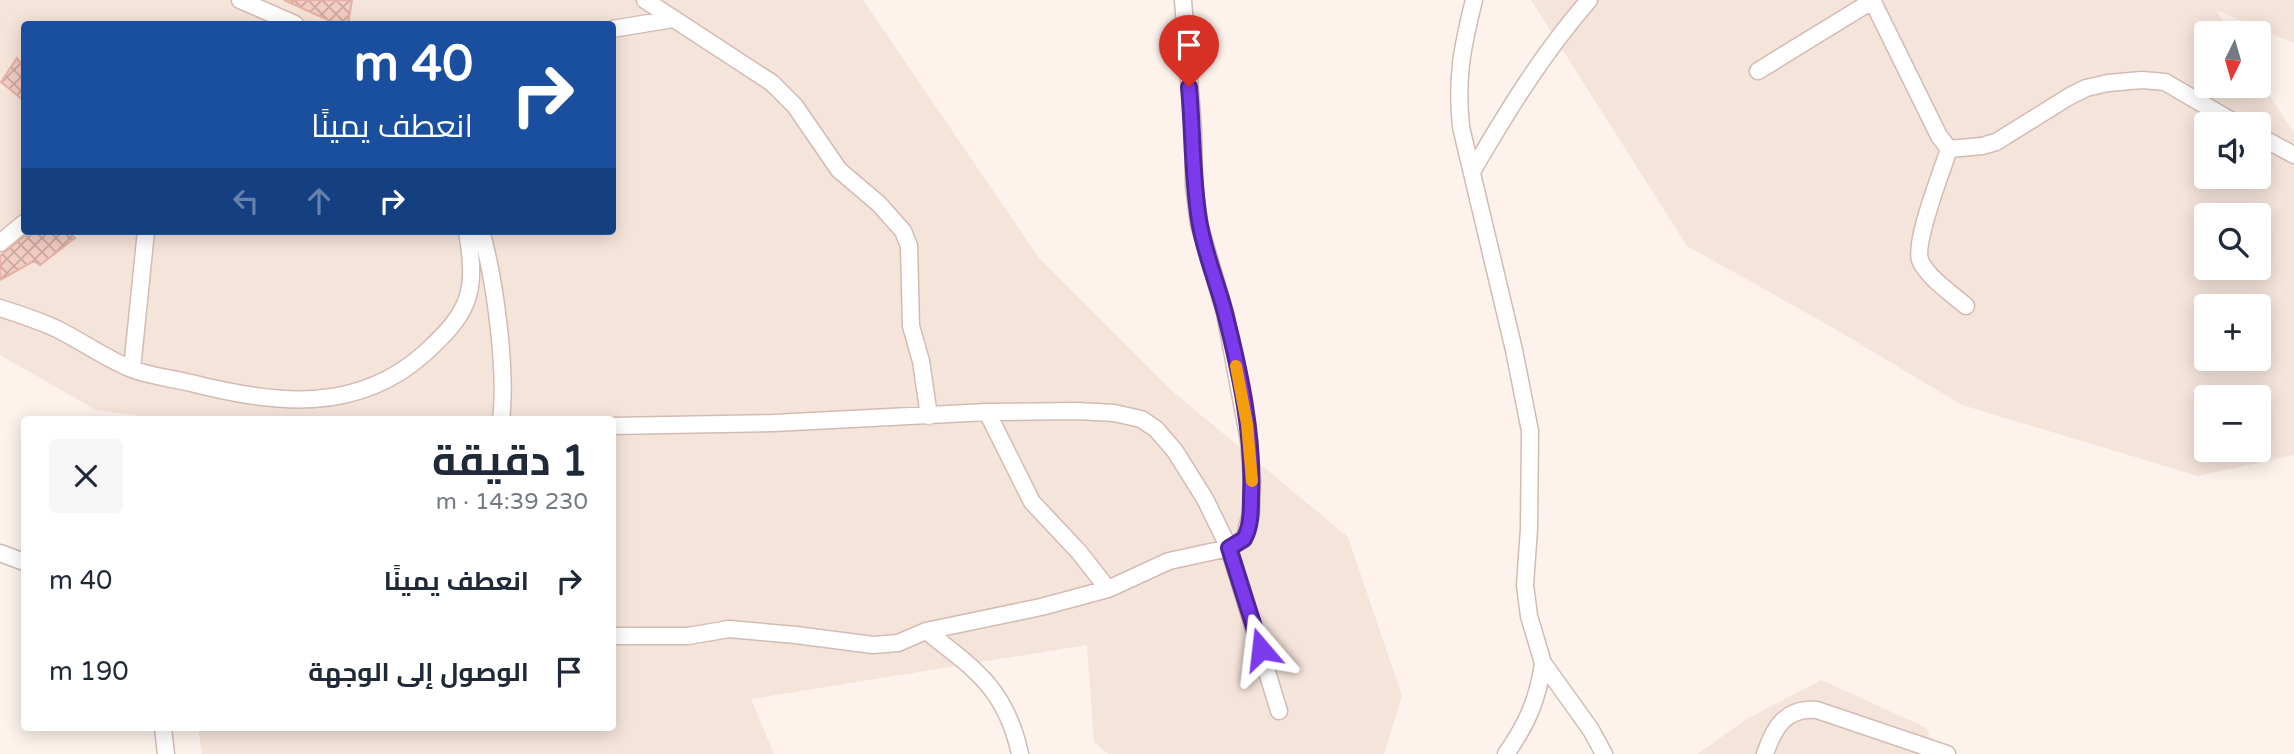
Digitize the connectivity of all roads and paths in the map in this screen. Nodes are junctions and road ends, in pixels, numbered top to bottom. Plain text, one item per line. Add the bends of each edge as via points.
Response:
1 (240, 0) edge
2 (645, 0) edge
3 (1183, 0) edge
4 (1474, 0) edge
5 (1589, 0) edge
6 (1872, 0) edge
7 (673, 19) junction
8 (288, 21) edge
9 (616, 28) edge
10 (1758, 71) dead end
11 (2216, 112) edge
12 (2271, 143) edge
13 (1949, 149) junction
14 (2294, 155) edge
15 (1473, 170) junction
16 (21, 226) edge
17 (146, 235) edge
18 (468, 235) edge
19 (482, 235) edge
20 (0, 243) edge
21 (1966, 306) dead end
22 (0, 308) edge
23 (132, 369) junction
24 (987, 412) junction
25 (504, 416) edge
26 (929, 416) junction
27 (616, 426) edge
28 (1229, 548) junction
29 (0, 553) edge
30 (21, 561) edge
31 (1108, 589) junction
32 (926, 631) junction
33 (616, 636) edge
34 (1543, 663) junction
35 (1279, 711) dead end
36 (163, 731) edge
37 (166, 754) edge
38 (1020, 754) edge
39 (1506, 754) edge
40 (1604, 754) edge
41 (1765, 754) edge
42 (1947, 754) edge

1 - 8 street
2 - 7 street
3 - 28 street via 1199,224 1225,313 1249,441 1249,524 1244,539
4 - 15 street via 1457,92
5 - 15 street via 1519,91
6 - 10 street
6 - 13 street
7 - 9 street
7 - 26 street via 772,83 795,106 839,170 885,209 903,232 909,246 911,326
11 - 13 street via 2165,82 2108,83 2078,92 1996,142
12 - 14 street
13 - 21 street via 1919,253 1924,267
15 - 34 street via 1530,431 1525,585
16 - 20 street
17 - 23 street
18 - 23 street via 472,271 462,314 412,365 368,389 283,401 222,392
19 - 25 street via 499,342
22 - 23 street via 57,329
24 - 26 street
24 - 28 street via 1114,413 1150,423 1175,451
24 - 31 street via 1032,502
26 - 27 street
28 - 31 street via 1169,561
28 - 35 street
29 - 30 street
31 - 32 street
32 - 33 street via 898,643 873,645 729,629 688,636
32 - 38 street via 975,669 999,697
34 - 39 street via 1539,691
34 - 40 street
36 - 37 street
41 - 42 street via 1784,717 1806,709

